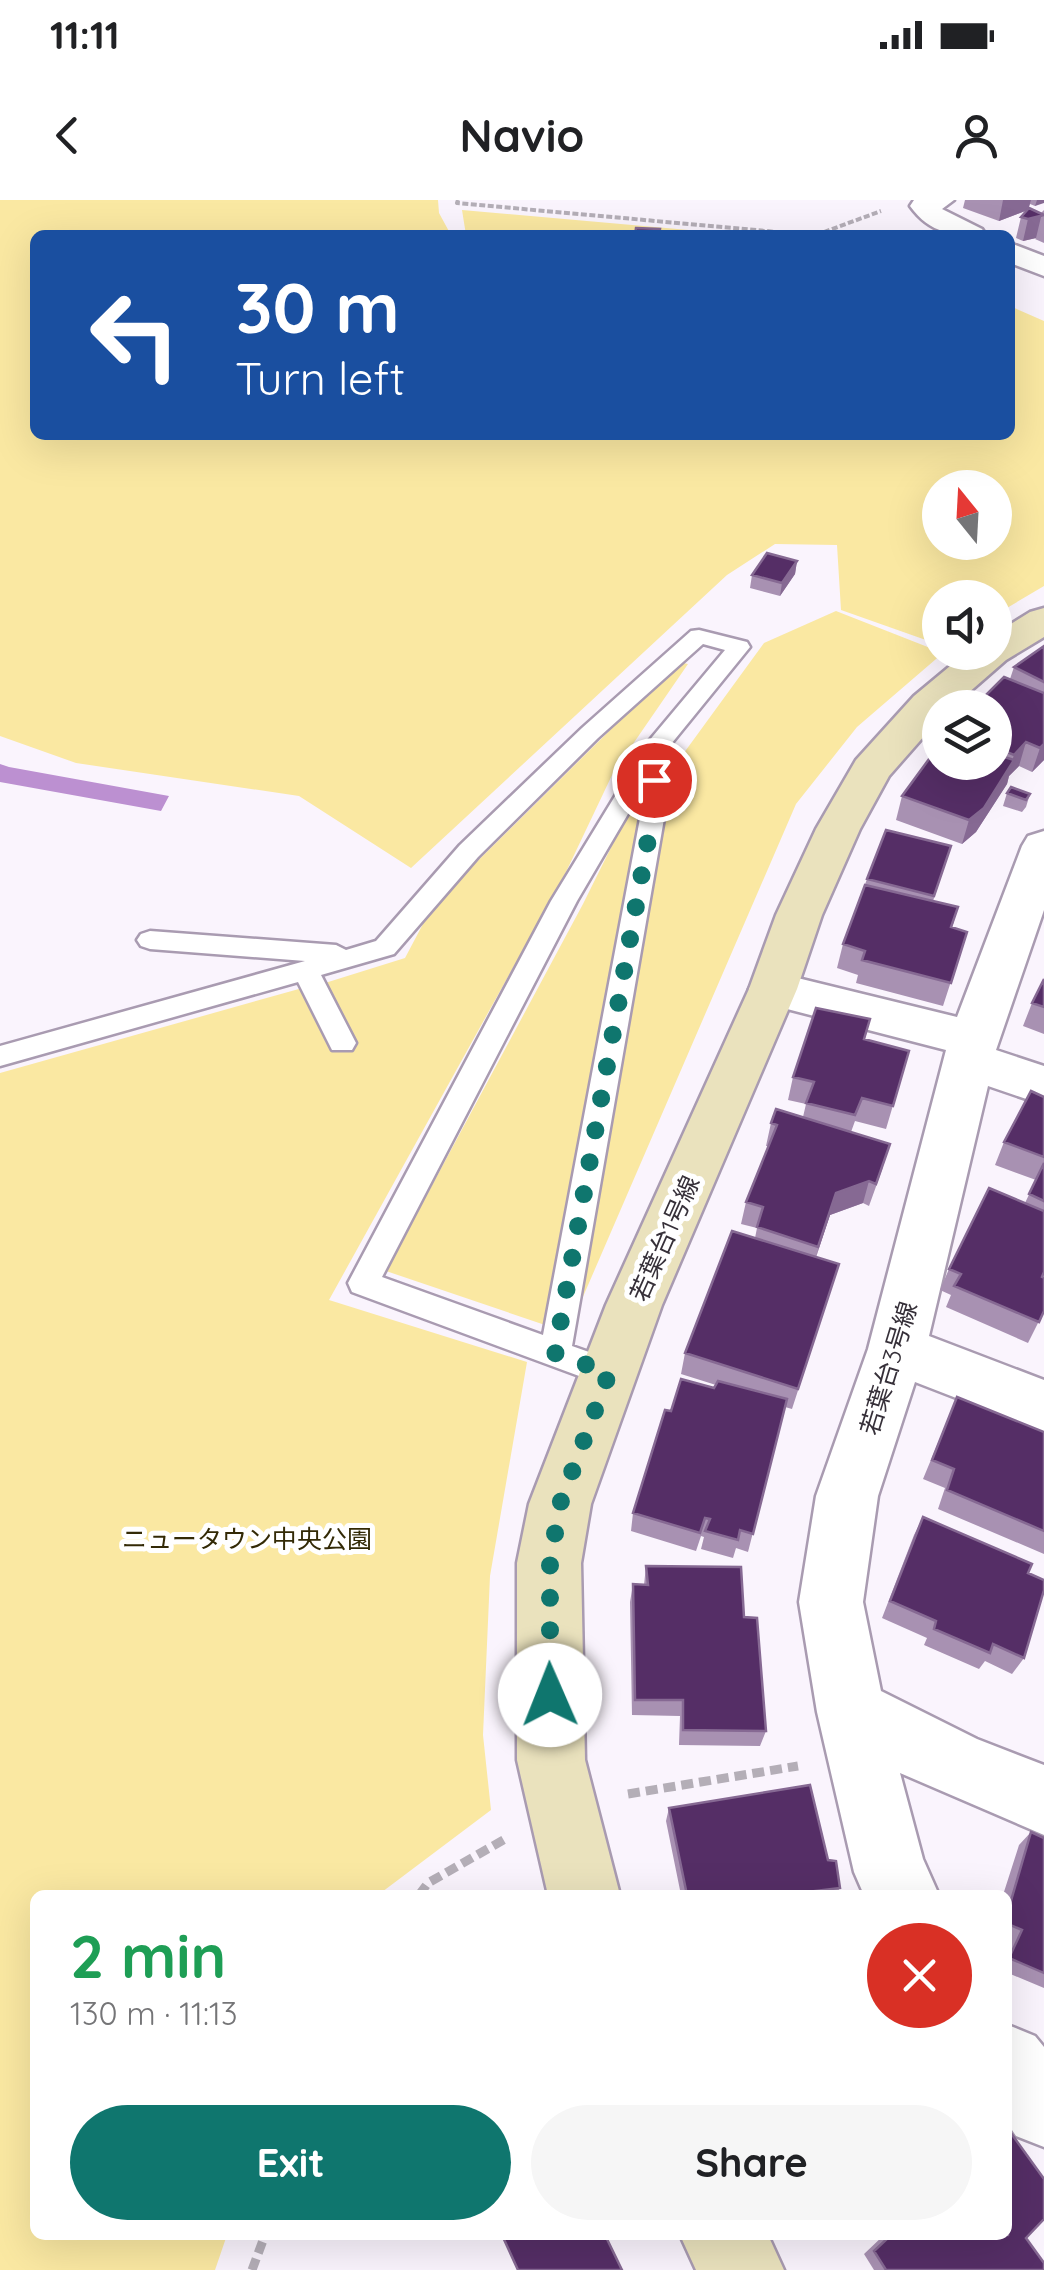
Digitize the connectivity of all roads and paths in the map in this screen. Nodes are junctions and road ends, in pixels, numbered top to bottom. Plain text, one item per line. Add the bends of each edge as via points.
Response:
1 (458, 200) edge
2 (940, 200) edge
3 (896, 211) dead end
4 (762, 230) edge
5 (827, 230) edge
6 (961, 230) edge
7 (1015, 254) edge
8 (1044, 267) edge
9 (1044, 620) edge
10 (1012, 640) edge
11 (972, 670) edge
12 (656, 747) junction
13 (1044, 846) edge
14 (150, 940) dead end
15 (358, 956) junction
16 (304, 970) junction
17 (774, 989) junction
18 (342, 1043) dead end
19 (972, 1050) junction
20 (0, 1056) edge
21 (1044, 1086) edge
22 (897, 1349) junction
23 (555, 1353) junction
24 (609, 1373) junction
25 (1044, 1406) edge
26 (857, 1734) junction
27 (620, 1796) dead end
28 (1044, 1800) edge
29 (513, 1834) dead end
30 (423, 1890) edge
31 (583, 1890) edge
32 (900, 1890) edge
33 (1012, 2068) edge
34 (1044, 2108) edge
35 (263, 2240) edge
36 (724, 2240) edge
37 (252, 2270) edge
38 (743, 2270) edge

1 - 4 path
2 - 6 street via 924,206
3 - 5 path
7 - 8 street
9 - 10 street, 若葉台1号線
11 - 17 street, 若葉台1号線 via 929,705 871,770 798,915
12 - 15 lane via 739,647 698,636 469,851 385,948
12 - 23 lane via 653,812
12 - 23 lane via 564,901 363,1283
13 - 19 street, 若葉台3号線
14 - 15 lane
15 - 16 lane
16 - 18 lane
16 - 20 lane
17 - 19 street
17 - 24 street, 若葉台1号線
19 - 21 street
19 - 22 street, 若葉台3号線
22 - 25 street
22 - 26 street, 若葉台3号線 via 847,1496 831,1602
23 - 24 lane
24 - 31 street, 若葉台1号線 via 560,1504 550,1563 552,1760
26 - 27 path
26 - 28 street
26 - 32 street, 若葉台3号線 via 890,1872
29 - 30 path
33 - 34 street
35 - 37 path
36 - 38 street

